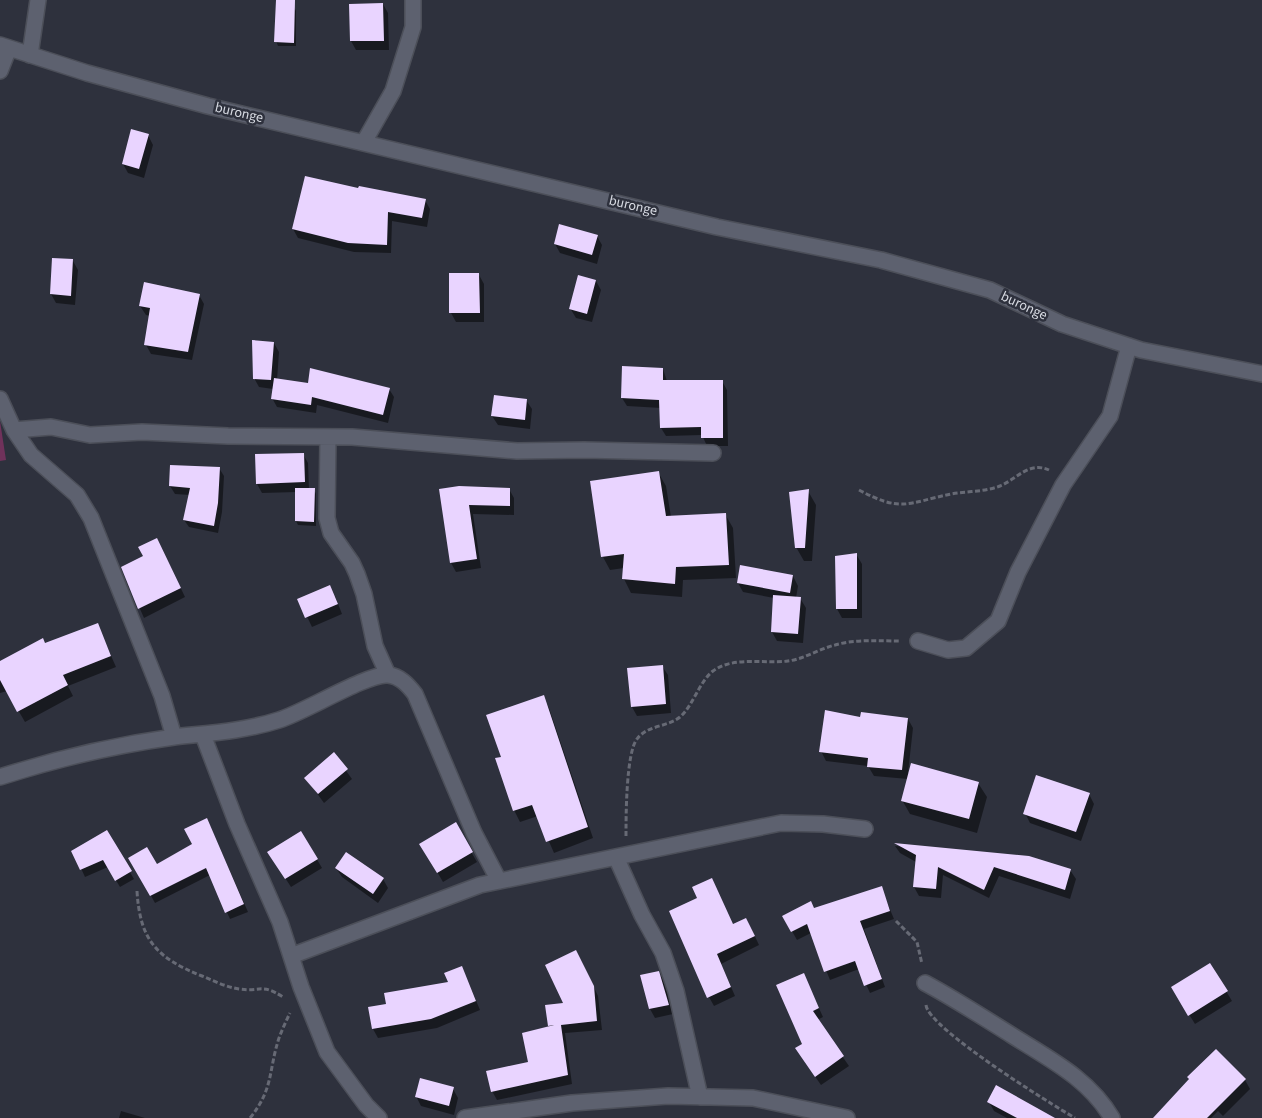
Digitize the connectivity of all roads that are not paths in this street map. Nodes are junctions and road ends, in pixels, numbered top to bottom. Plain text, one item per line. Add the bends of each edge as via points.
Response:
1 (38, 0) edge
2 (413, 0) edge
3 (4, 46) edge
4 (30, 55) junction
5 (0, 71) edge
6 (364, 142) junction
7 (1129, 346) junction
8 (1262, 374) edge
9 (0, 399) edge
10 (14, 430) junction
11 (328, 436) junction
12 (713, 453) dead end
13 (918, 641) road end
14 (388, 675) junction
15 (203, 735) junction
16 (174, 737) junction
17 (0, 777) edge
18 (865, 829) dead end
19 (621, 856) junction
20 (498, 881) junction
21 (291, 956) junction
22 (925, 983) dead end
23 (700, 1097) junction
24 (379, 1118) edge
25 (465, 1118) edge
26 (847, 1118) edge
27 (1112, 1118) edge

1 - 4 street
2 - 6 street via 413,27 393,91
3 - 4 street, buronge
3 - 5 street
4 - 6 street, buronge via 180,98
6 - 7 street, buronge via 717,227 890,262 990,290 1062,324
7 - 8 street, buronge
7 - 13 street via 1110,416 1067,480 1018,572 998,621 966,648 948,650
9 - 10 street
10 - 11 street via 52,427 90,435 142,432
10 - 16 street via 31,455 77,495 91,518 162,696
11 - 12 street via 517,451
11 - 14 street via 327,518 331,533 357,574 375,646
14 - 15 street via 362,682 279,721
14 - 20 street via 403,680 415,694
15 - 16 street
15 - 21 street
16 - 17 street via 36,765
18 - 19 street via 782,823
19 - 20 street
19 - 23 street via 676,991
20 - 21 street
21 - 24 street via 327,1052
22 - 27 street via 1072,1073 1101,1099
23 - 25 street via 572,1103
23 - 26 street via 753,1098

